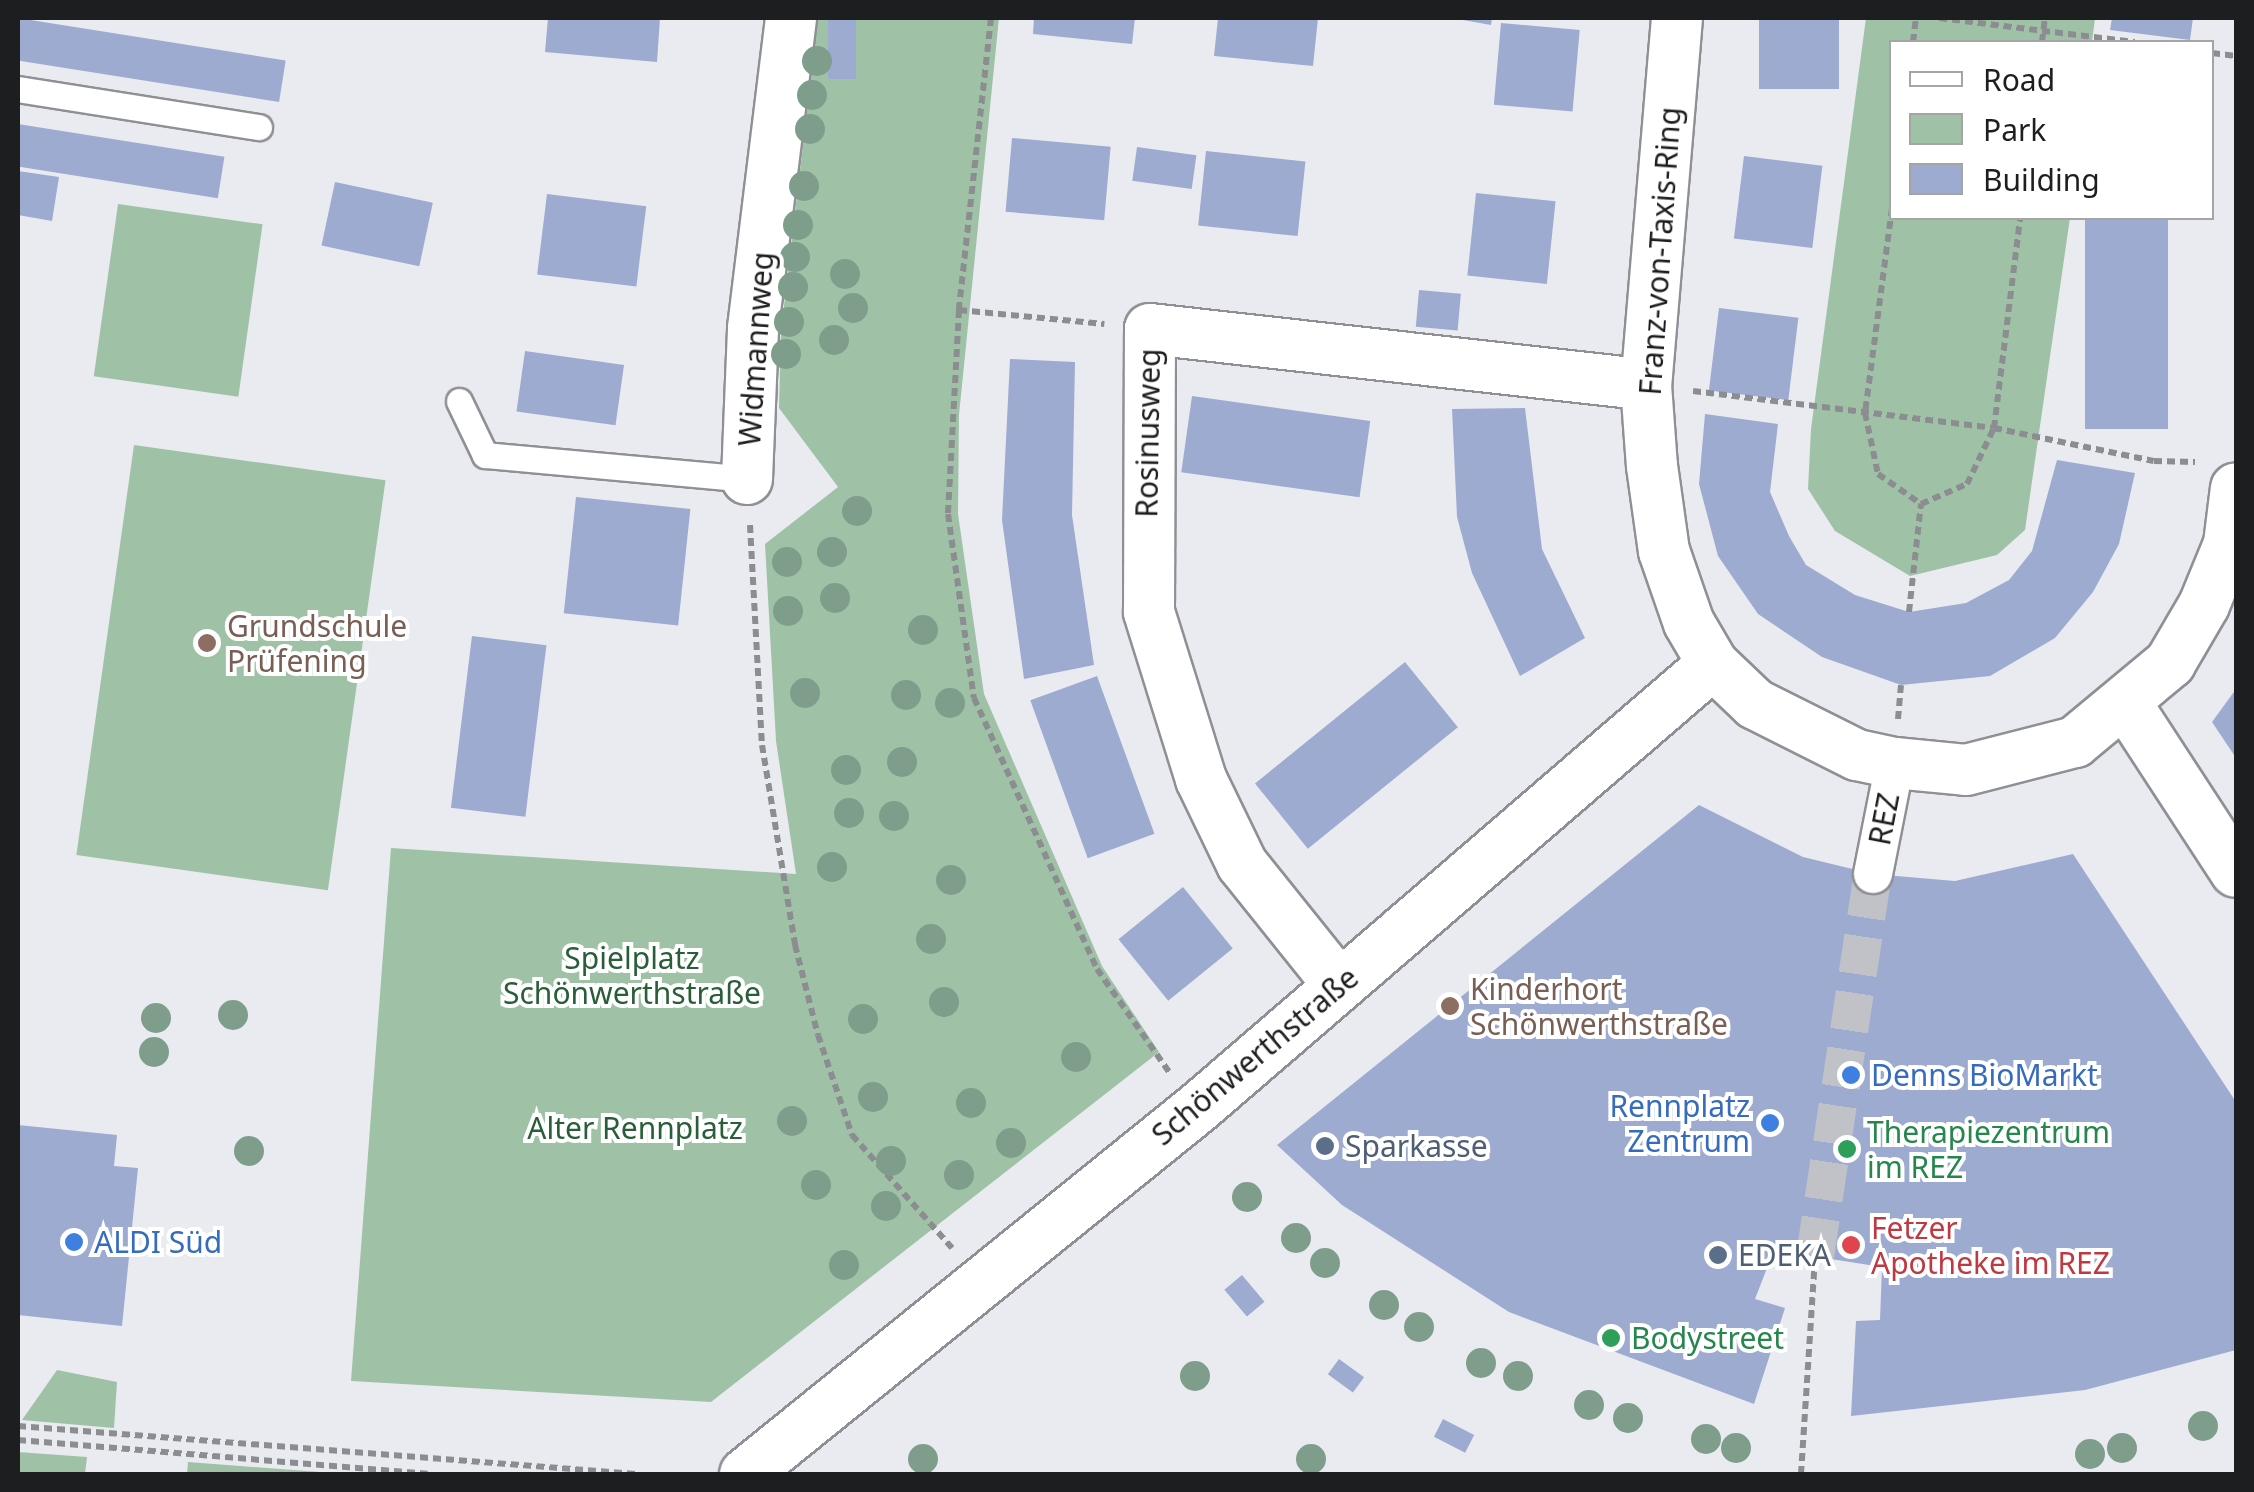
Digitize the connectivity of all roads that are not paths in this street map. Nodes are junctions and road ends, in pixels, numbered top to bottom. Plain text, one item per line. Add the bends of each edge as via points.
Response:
1 (790, 18) edge
2 (1677, 18) edge
3 (18, 89) edge
4 (259, 127) dead end
5 (1646, 385) junction
6 (459, 401) dead end
7 (2220, 475) edge
8 (747, 479) joint
9 (1713, 664) junction
10 (2126, 705) junction
11 (1895, 763) junction
12 (2236, 872) edge
13 (1873, 874) tunnel mouth
14 (1339, 985) junction
15 (789, 1457) edge
16 (745, 1474) edge

1 - 8 street, Widmannweg via 753,328
2 - 5 street, Franz-von-Taxis-Ring
3 - 4 lane
5 - 9 street, Franz-von-Taxis-Ring via 1664,550
5 - 14 street, Rosinusweg via 1150,329 1149,612 1201,779 1242,864
6 - 8 lane, Widmannweg via 485,455
7 - 10 street, Franz-von-Taxis-Ring via 2229,544 2170,663
9 - 11 street, Franz-von-Taxis-Ring via 1755,704 1810,735
9 - 14 street, Schönwerthstraße
10 - 11 street, Franz-von-Taxis-Ring via 2075,742 2021,760 1966,770
10 - 12 street
11 - 13 street, REZ
14 - 15 street, Schönwerthstraße via 1199,1108 977,1280
15 - 16 street, Schönwerthstraße

